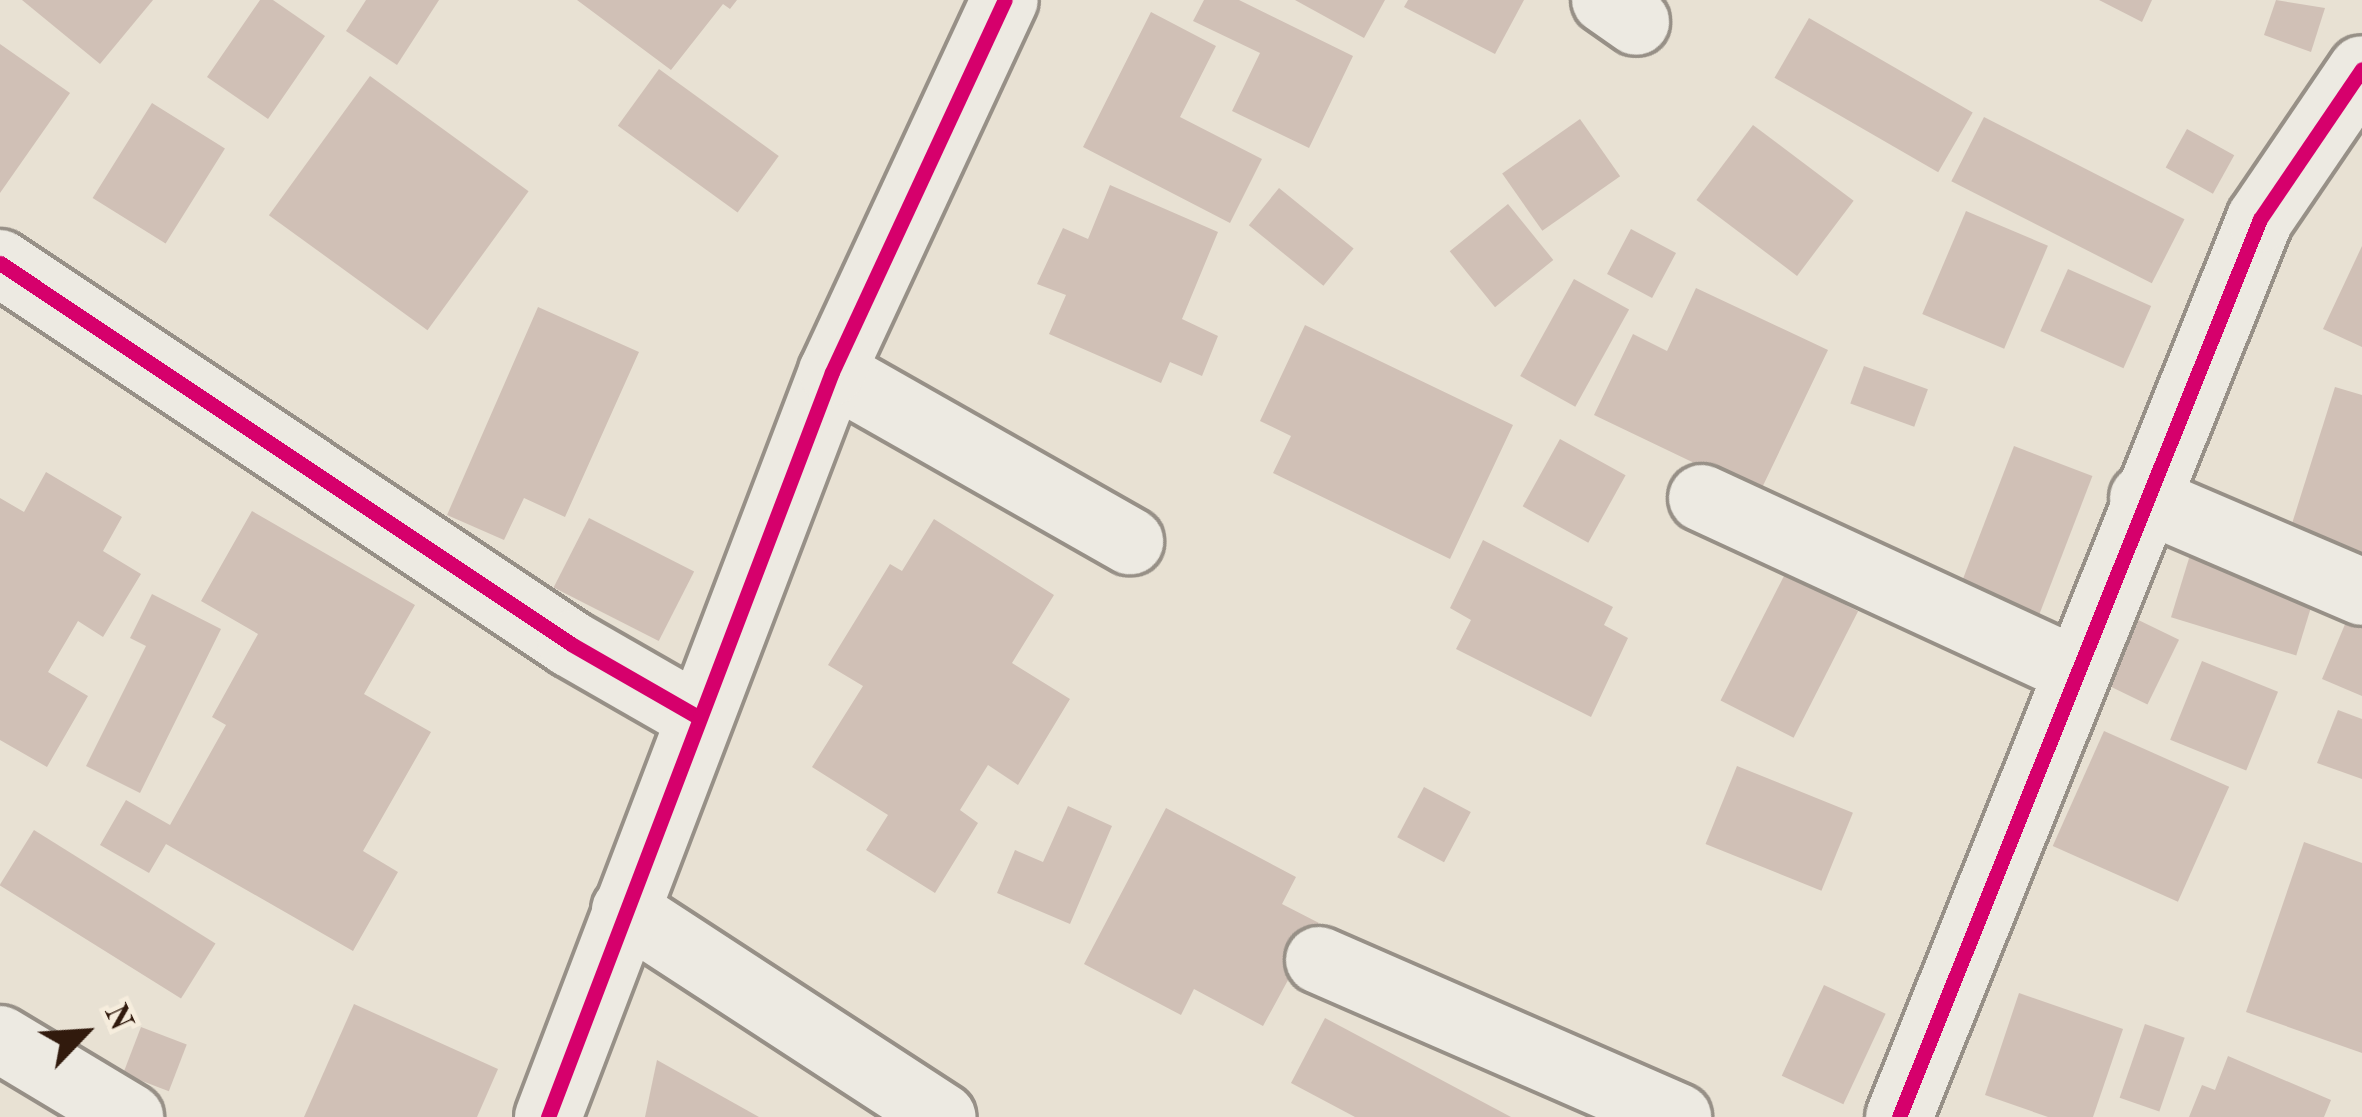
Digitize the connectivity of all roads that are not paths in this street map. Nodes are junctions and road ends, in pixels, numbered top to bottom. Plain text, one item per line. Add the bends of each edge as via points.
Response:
1 (1005, 0) edge
2 (2362, 70) edge
3 (0, 263) edge
4 (832, 372) junction
5 (2143, 497) junction
6 (1702, 498) dead end
7 (1130, 541) dead end
8 (2362, 592) edge
9 (2076, 671) junction
10 (696, 716) junction
11 (625, 910) junction
12 (1319, 960) dead end
13 (0, 1039) edge
14 (130, 1117) edge
15 (548, 1117) edge
16 (943, 1117) edge
17 (1678, 1117) edge
18 (1899, 1117) edge

1 - 4 street
2 - 5 street via 2260,220
3 - 10 street via 571,644
4 - 7 street
4 - 10 street
5 - 8 street
5 - 9 street
6 - 9 street
9 - 18 street
10 - 11 street
11 - 15 street
11 - 16 street
12 - 17 street
13 - 14 street

